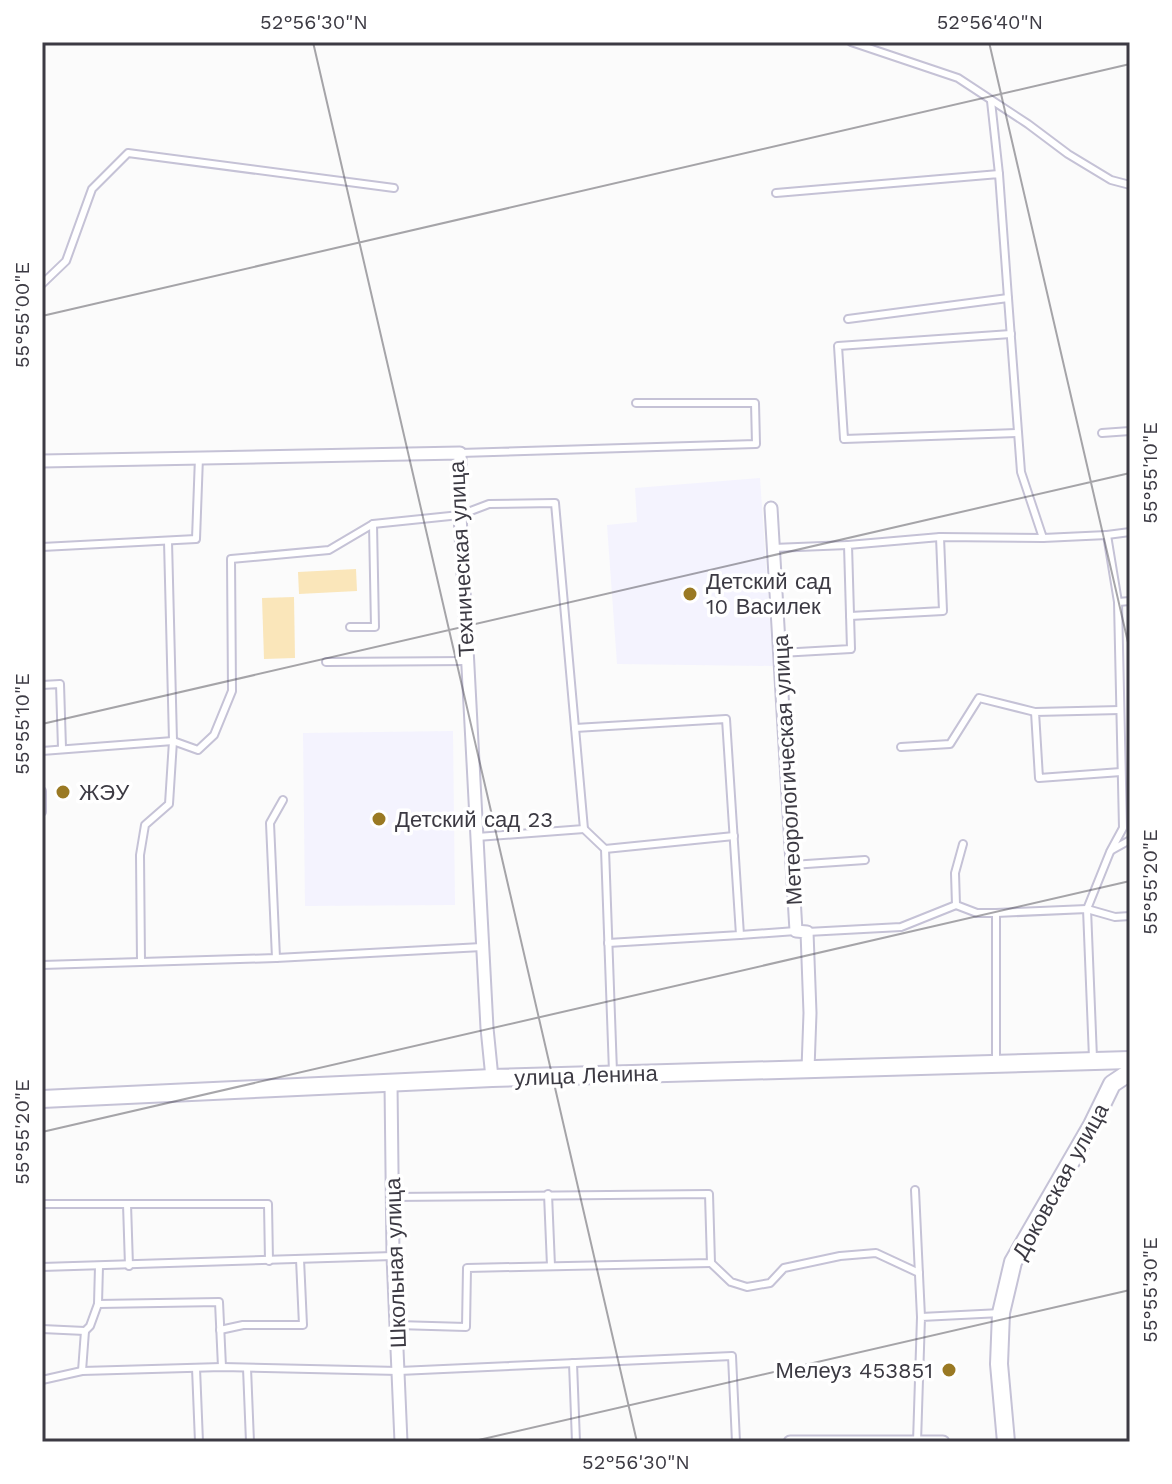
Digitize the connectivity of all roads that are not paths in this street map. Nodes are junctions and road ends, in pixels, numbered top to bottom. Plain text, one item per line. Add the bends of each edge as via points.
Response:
1 (851, 42) edge
2 (991, 101) junction
3 (999, 174) junction
4 (1130, 185) edge
5 (394, 188) dead end
6 (776, 193) dead end
7 (42, 284) edge
8 (1008, 298) junction
9 (848, 319) dead end
10 (1011, 334) junction
11 (636, 403) dead end
12 (1130, 431) edge
13 (1017, 433) junction
14 (1102, 433) dead end
15 (460, 453) junction
16 (199, 456) junction
17 (42, 461) edge
18 (771, 508) dead end
19 (460, 515) junction
20 (373, 524) junction
21 (1130, 532) edge
22 (1107, 535) junction
23 (940, 537) junction
24 (1043, 538) junction
25 (168, 541) junction
26 (848, 545) junction
27 (42, 547) edge
28 (773, 548) junction
29 (1130, 601) edge
30 (1118, 602) junction
31 (850, 616) junction
32 (350, 627) dead end
33 (780, 653) junction
34 (1130, 654) edge
35 (1119, 655) junction
36 (467, 661) junction
37 (326, 662) dead end
38 (42, 685) edge
39 (1120, 710) junction
40 (1035, 712) junction
41 (575, 728) junction
42 (173, 741) junction
43 (901, 747) dead end
44 (62, 748) junction
45 (42, 751) edge
46 (1121, 772) junction
47 (42, 791) edge
48 (283, 800) dead end
49 (42, 812) edge
50 (584, 829) junction
51 (734, 836) junction
52 (477, 837) junction
53 (1130, 840) edge
54 (963, 844) dead end
55 (605, 849) junction
56 (1110, 852) junction
57 (865, 860) dead end
58 (792, 865) junction
59 (956, 905) junction
60 (1087, 909) junction
61 (996, 913) junction
62 (1130, 916) edge
63 (802, 932) junction
64 (740, 935) junction
65 (608, 943) junction
66 (483, 947) junction
67 (276, 958) junction
68 (141, 962) junction
69 (42, 965) edge
70 (1130, 1060) edge
71 (1094, 1061) junction
72 (996, 1064) junction
73 (808, 1069) junction
74 (1130, 1072) edge
75 (613, 1075) junction
76 (492, 1078) junction
77 (391, 1084) junction
78 (42, 1099) edge
79 (915, 1190) dead end
80 (548, 1194) junction
81 (392, 1197) junction
82 (42, 1204) edge
83 (127, 1204) junction
84 (393, 1256) junction
85 (300, 1259) junction
86 (269, 1261) junction
87 (711, 1263) junction
88 (99, 1266) junction
89 (129, 1266) junction
90 (551, 1266) junction
91 (42, 1267) edge
92 (919, 1273) junction
93 (98, 1304) junction
94 (1001, 1313) junction
95 (921, 1317) junction
96 (397, 1325) junction
97 (42, 1329) edge
98 (220, 1330) junction
99 (85, 1331) junction
100 (573, 1363) junction
101 (222, 1367) junction
102 (196, 1368) junction
103 (247, 1368) junction
104 (82, 1371) junction
105 (399, 1371) junction
106 (42, 1380) edge
107 (199, 1442) edge
108 (250, 1442) edge
109 (401, 1442) edge
110 (576, 1442) edge
111 (736, 1442) edge
112 (790, 1442) edge
113 (917, 1442) edge
114 (943, 1442) edge
115 (1006, 1442) edge

1 - 2 lane via 958,78
2 - 3 lane
2 - 4 lane via 1111,180
3 - 6 lane
3 - 8 lane
5 - 7 lane via 128,153 92,189 66,261
8 - 9 lane
8 - 10 lane
10 - 13 lane
10 - 13 lane via 838,346 844,439
11 - 15 lane via 755,403 756,444
12 - 14 lane
13 - 24 lane via 1021,472
15 - 16 street, Техническая улица
15 - 19 street, Техническая улица
16 - 17 street, Техническая улица
16 - 25 lane via 196,539
18 - 28 street, Метеорологическая улица
19 - 20 lane
19 - 36 street, Техническая улица
19 - 41 lane via 489,504 555,503
20 - 32 lane via 375,627
20 - 42 lane via 329,550 231,559 230,699 214,735 198,750
21 - 22 lane
22 - 24 lane
22 - 30 lane
23 - 24 lane
23 - 26 lane
23 - 31 lane via 943,611
25 - 27 lane
25 - 42 lane
26 - 28 lane
26 - 31 lane
28 - 33 street, Метеорологическая улица
29 - 30 lane
30 - 35 lane
31 - 33 lane via 851,649
33 - 58 street, Метеорологическая улица
34 - 35 lane
35 - 39 lane
36 - 37 lane
36 - 52 street, Техническая улица
38 - 44 lane via 60,684
39 - 40 lane
39 - 46 lane
40 - 43 lane via 979,698 950,744
40 - 46 lane via 1039,778
41 - 50 lane
41 - 51 lane via 726,719
42 - 44 lane
42 - 68 lane via 169,804 145,825 140,855
44 - 45 lane
46 - 56 lane via 1123,828
47 - 49 lane
48 - 67 lane via 270,823
50 - 52 lane
50 - 55 lane
51 - 55 lane
51 - 64 lane
52 - 66 street, Техническая улица
53 - 56 lane
54 - 59 lane via 955,873
55 - 65 lane
56 - 60 lane
57 - 58 lane
58 - 63 street, Метеорологическая улица
59 - 61 lane
59 - 63 lane via 901,927
60 - 61 lane
60 - 62 lane
60 - 71 lane
61 - 72 lane
63 - 64 lane
63 - 73 street, Метеорологическая улица via 810,1013
64 - 65 lane
65 - 75 lane
66 - 67 lane
66 - 76 street, Техническая улица
67 - 68 lane
68 - 69 lane
70 - 71 main road, улица Ленина
71 - 72 main road, улица Ленина
72 - 73 main road, улица Ленина
73 - 75 main road, улица Ленина
74 - 94 main road, Доковская улица via 1112,1084 1013,1262
75 - 76 main road, улица Ленина
76 - 77 main road, улица Ленина
77 - 78 main road, улица Ленина
77 - 81 street, Школьная улица
79 - 92 lane
80 - 81 lane
80 - 87 lane via 709,1194
80 - 90 lane
81 - 84 street, Школьная улица
82 - 83 lane
83 - 86 lane via 268,1204
83 - 89 lane
84 - 85 lane
84 - 96 street, Школьная улица
85 - 86 lane
85 - 98 lane via 303,1325
86 - 89 lane
87 - 90 lane
87 - 92 lane via 731,1282 747,1287 770,1283 784,1268 876,1253
88 - 89 lane
88 - 91 lane
88 - 93 lane
90 - 96 lane via 467,1268 466,1327
92 - 95 lane
93 - 98 lane via 219,1302
93 - 99 lane
94 - 95 lane
94 - 115 main road, Доковская улица
95 - 113 lane
96 - 105 street, Школьная улица
97 - 99 lane
98 - 101 lane
99 - 104 lane
100 - 105 lane
100 - 110 lane
100 - 111 lane via 732,1356
101 - 102 lane
101 - 103 lane
102 - 104 lane
102 - 107 lane
103 - 105 lane
103 - 108 lane
104 - 106 lane
105 - 109 street, Школьная улица
112 - 113 street
113 - 114 street

